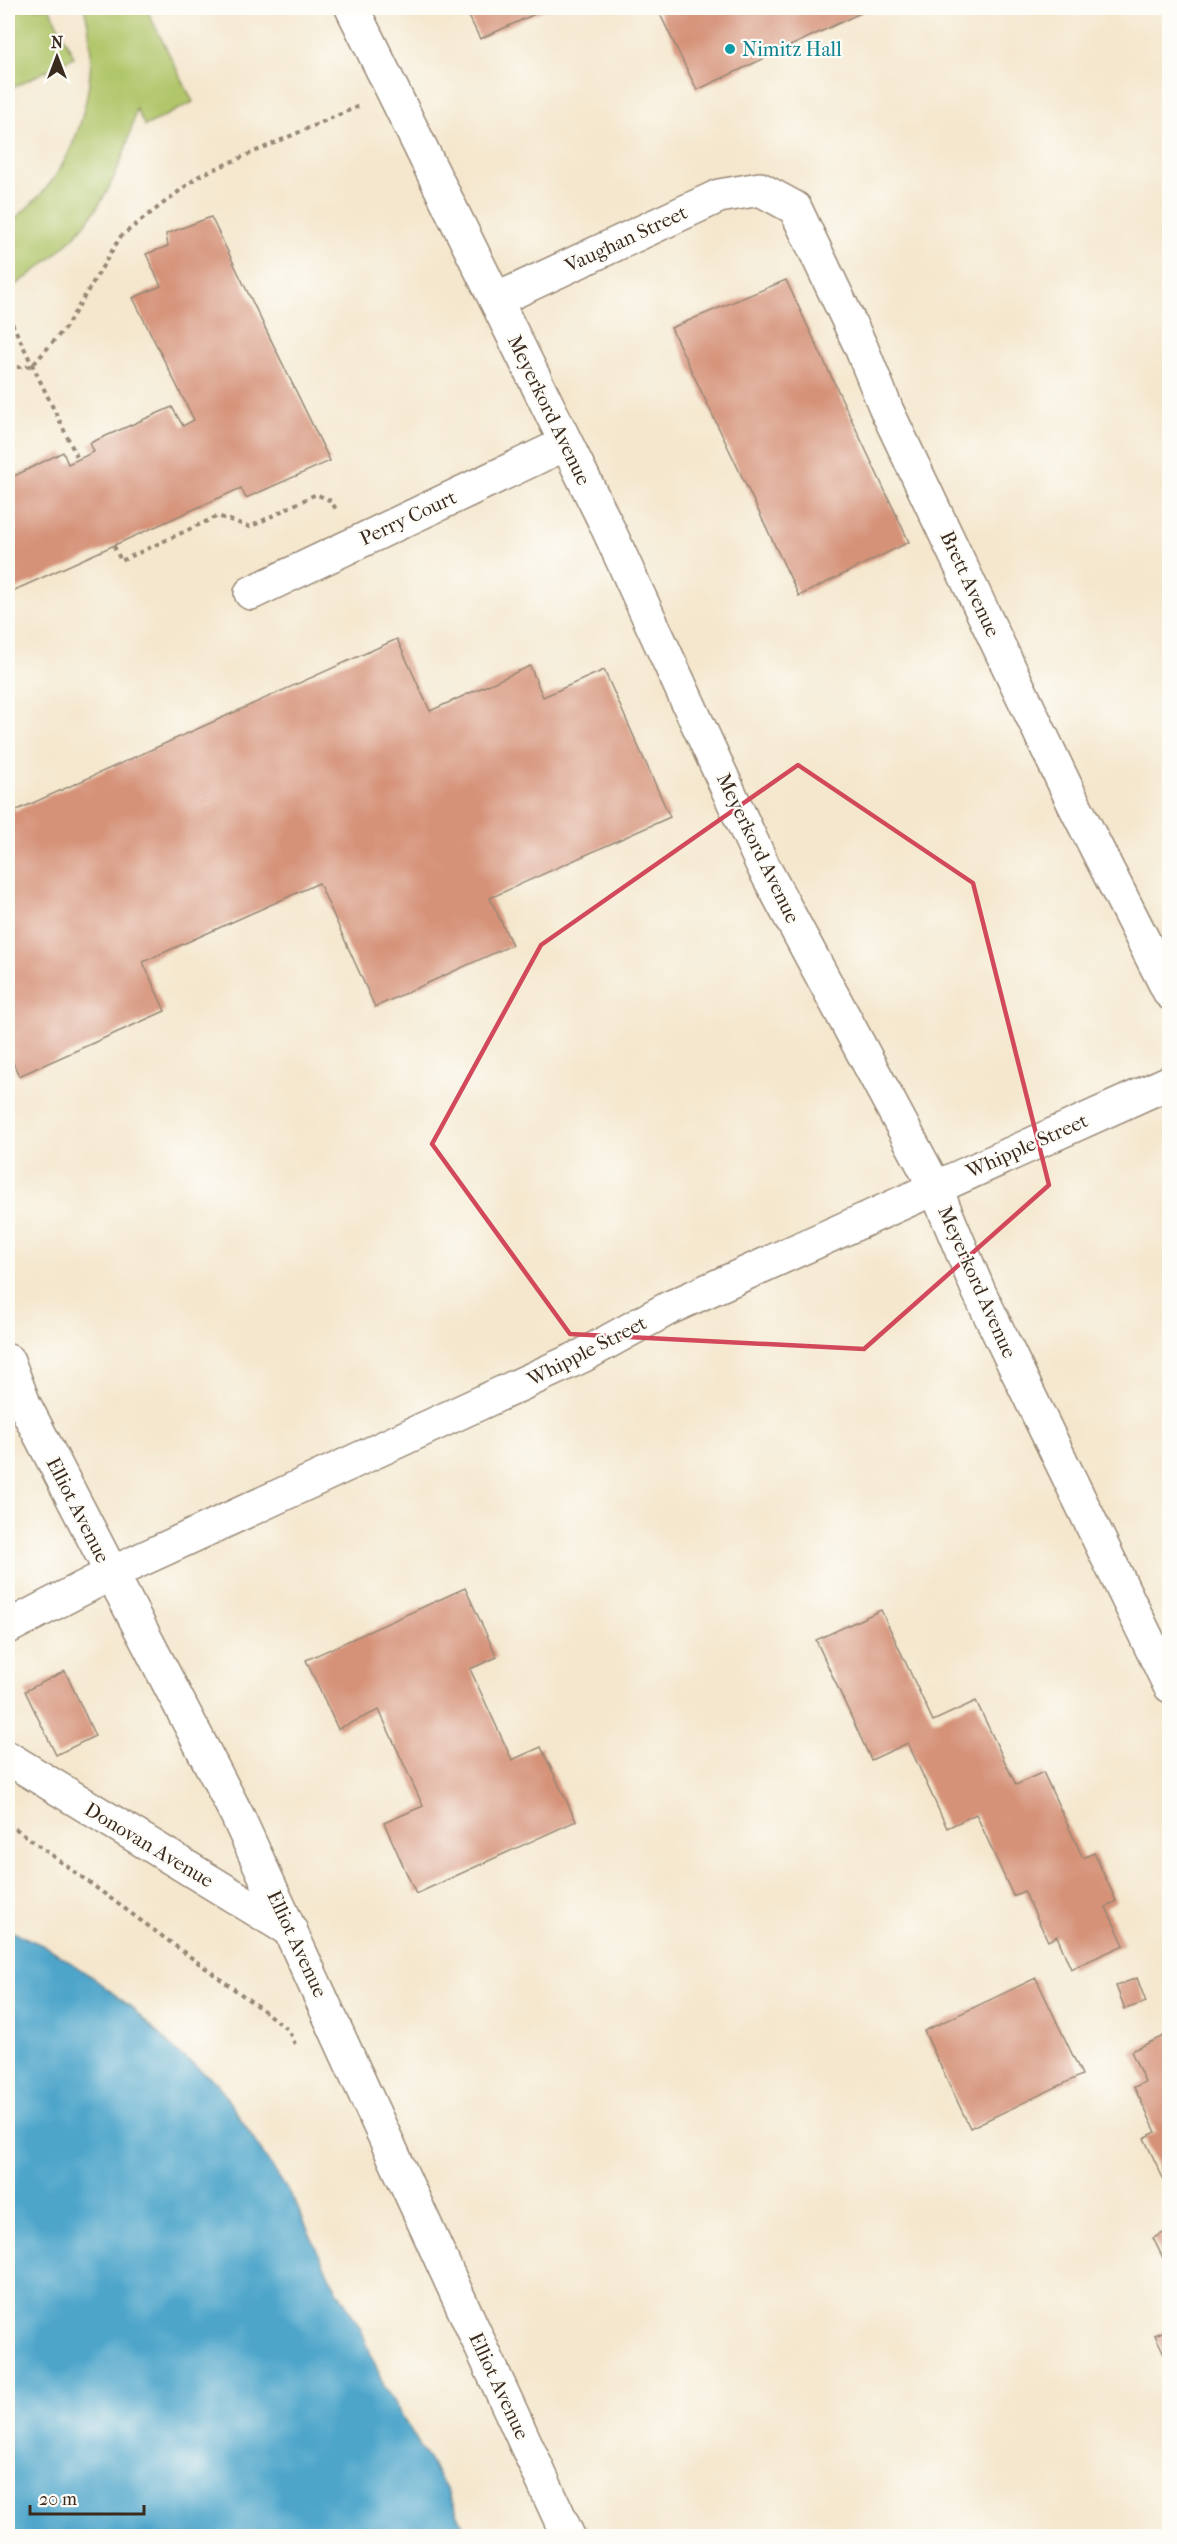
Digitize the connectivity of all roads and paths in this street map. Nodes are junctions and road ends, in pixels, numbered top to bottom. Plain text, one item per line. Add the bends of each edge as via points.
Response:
1 (352, 8) edge
2 (392, 91) junction
3 (760, 189) joint
4 (496, 300) junction
5 (8, 315) edge
6 (32, 366) junction
7 (8, 368) edge
8 (565, 444) junction
9 (78, 459) dead end
10 (353, 544) junction
11 (114, 546) dead end
12 (251, 593) dead end
13 (1170, 993) edge
14 (1170, 1082) edge
15 (935, 1187) junction
16 (8, 1361) edge
17 (110, 1574) junction
18 (8, 1627) edge
19 (1170, 1686) edge
20 (8, 1758) edge
21 (8, 1824) edge
22 (291, 1931) junction
23 (295, 2044) dead end
24 (568, 2536) edge

1 - 2 street, Meyerkord Avenue
2 - 4 street, Meyerkord Avenue
2 - 6 path via 190,183 121,236 66,327
3 - 4 street, Vaughan Street via 719,196
3 - 13 street, Brett Avenue via 795,208 1074,804
4 - 8 street, Meyerkord Avenue
5 - 6 path
6 - 7 path
6 - 9 path
8 - 10 street, Perry Court
8 - 15 street, Meyerkord Avenue via 609,530 764,867
10 - 11 path via 331,501 316,494 250,526 218,516 121,561
10 - 12 street, Perry Court
14 - 15 street, Whipple Street
15 - 17 street, Whipple Street via 669,1308 582,1356
15 - 19 street, Meyerkord Avenue via 979,1292
16 - 17 street, Elliot Avenue via 24,1404
17 - 18 street, Whipple Street
17 - 22 street, Elliot Avenue via 237,1815
20 - 22 street, Donovan Avenue
21 - 23 path via 264,2011 288,2030
22 - 24 street, Elliot Avenue

